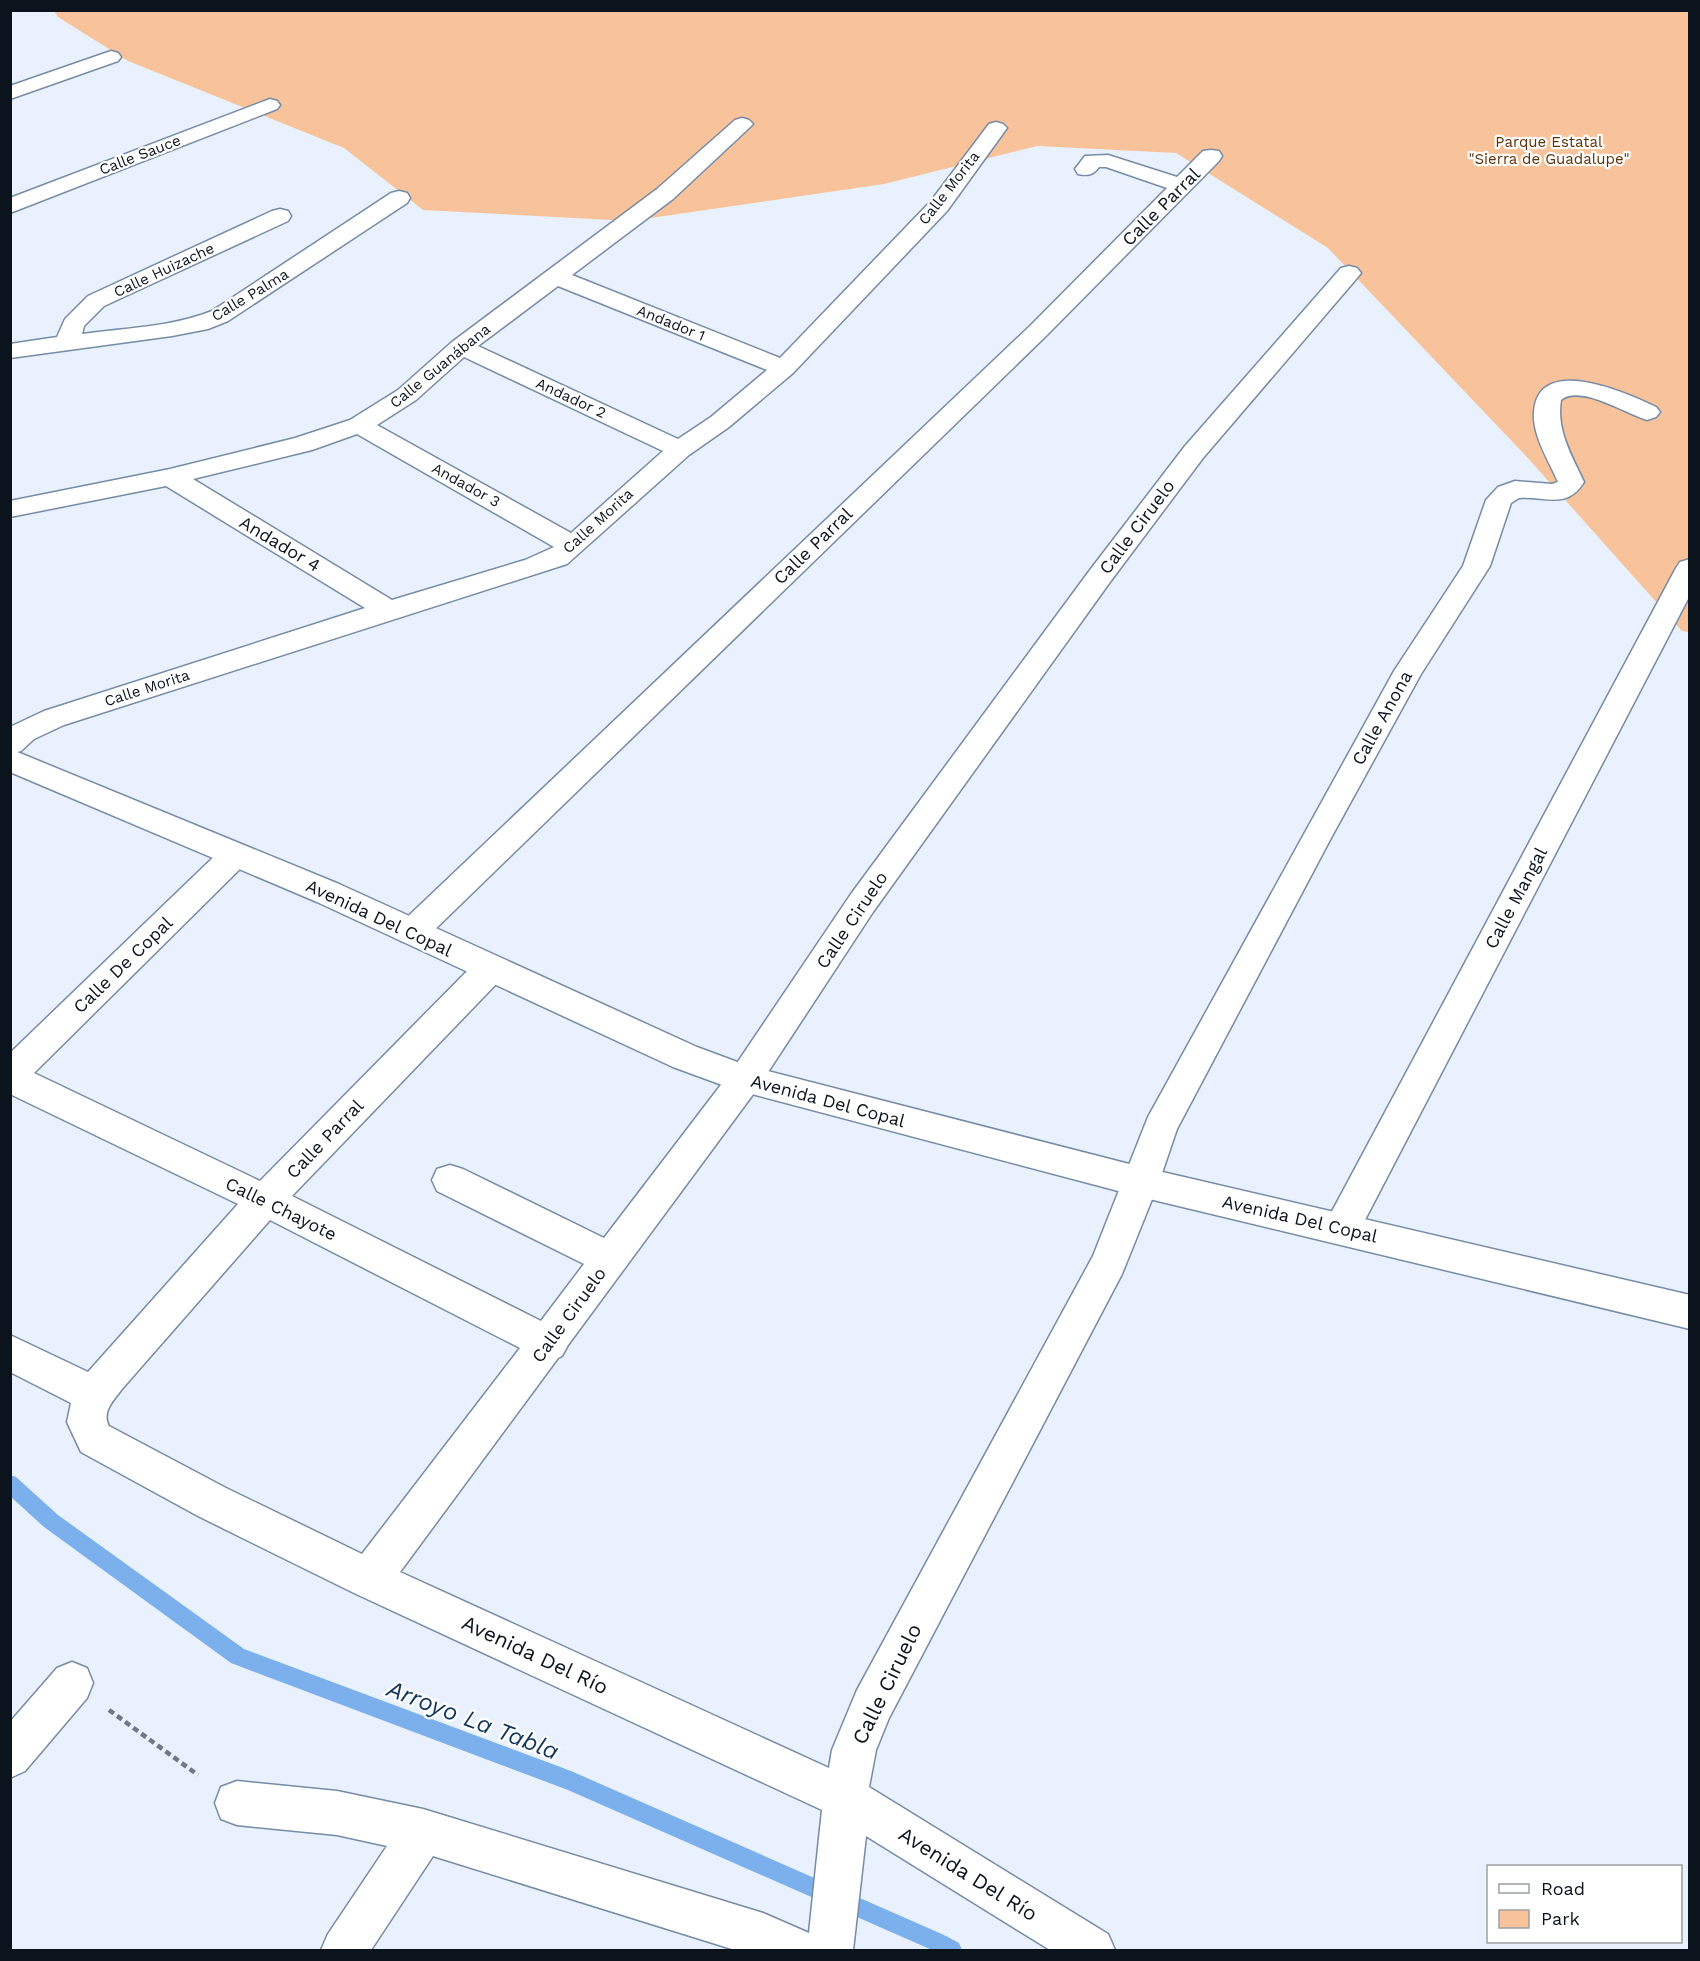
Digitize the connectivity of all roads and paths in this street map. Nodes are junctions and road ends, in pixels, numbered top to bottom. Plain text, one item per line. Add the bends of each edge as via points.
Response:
1 (111, 57) dead end
2 (10, 93) edge
3 (270, 105) dead end
4 (742, 124) dead end
5 (996, 128) dead end
6 (1211, 156) dead end
7 (1086, 169) dead end
8 (1181, 186) junction
9 (399, 198) dead end
10 (10, 206) edge
11 (280, 216) dead end
12 (1349, 273) dead end
13 (557, 277) junction
14 (69, 343) junction
15 (461, 346) junction
16 (10, 351) edge
17 (784, 369) junction
18 (1647, 412) dead end
19 (359, 425) junction
20 (680, 449) junction
21 (170, 477) junction
22 (10, 509) edge
23 (573, 546) junction
24 (1689, 568) edge
25 (389, 610) junction
26 (10, 744) edge
27 (10, 760) edge
28 (235, 855) junction
29 (412, 932) junction
30 (490, 969) junction
31 (10, 1076) edge
32 (745, 1079) junction
33 (450, 1180) dead end
34 (1141, 1182) junction
35 (265, 1200) junction
36 (1342, 1228) junction
37 (610, 1259) junction
38 (1689, 1312) edge
39 (549, 1344) junction
40 (10, 1352) edge
41 (94, 1395) junction
42 (369, 1580) junction
43 (72, 1683) joint
44 (10, 1756) edge
45 (237, 1803) joint
46 (844, 1819) junction
47 (423, 1831) junction
48 (832, 1938) edge
49 (344, 1950) edge
50 (793, 1950) edge
51 (1092, 1950) edge

1 - 2 street
3 - 10 street, Calle Sauce
4 - 13 street, Calle Guanábana via 665,194
5 - 17 street, Calle Morita via 939,206
6 - 8 street, Calle Parral
7 - 8 street via 1093,161 1108,161
8 - 29 street, Calle Parral via 1039,330
9 - 14 street, Calle Palma via 220,316 200,324
11 - 14 street, Calle Huizache via 96,301 73,324
12 - 32 street, Calle Ciruelo via 1194,452 1122,547 862,903
13 - 15 street, Calle Guanábana
13 - 17 street, Andador 1
14 - 16 street, Calle Palma
15 - 19 street, Calle Guanábana via 407,395
15 - 20 street, Andador 2
17 - 20 street, Calle Morita
18 - 34 street, Calle Anona via 1588,389 1562,389 1549,399 1546,411 1551,434 1571,482 1569,487 1557,492 1512,490 1499,500 1476,566 1407,671 1315,838 1160,1127
19 - 21 street, Calle Guanábana via 303,444
19 - 23 street, Andador 3
20 - 23 street, Calle Morita
21 - 22 street, Calle Guanábana
21 - 25 street, Andador 4
23 - 25 street, Calle Morita via 535,566
24 - 36 street, Calle Mangal
25 - 26 street, Calle Morita via 54,718 24,732
27 - 28 street, Avenida Del Copal
28 - 29 street, Avenida Del Copal
28 - 31 street, Calle De Copal
29 - 30 street, Avenida Del Copal
30 - 32 street, Avenida Del Copal via 685,1057
30 - 35 street, Calle Parral
31 - 35 street, Calle Chayote
32 - 34 street, Avenida Del Copal
32 - 37 street, Calle Ciruelo
33 - 37 street
34 - 36 street, Avenida Del Copal
34 - 46 street, Calle Ciruelo via 1109,1262 872,1705 854,1750
35 - 39 street, Calle Chayote
35 - 41 street, Calle Parral
36 - 38 street, Avenida Del Copal
37 - 39 street, Calle Ciruelo
39 - 42 street, Calle Ciruelo
40 - 41 street
41 - 42 street, Avenida Del Río via 86,1413 95,1439
42 - 46 street, Avenida Del Río
43 - 44 street
43 - 45 path
45 - 47 street via 337,1813
46 - 48 street, Calle Ciruelo
46 - 51 street, Avenida Del Río
47 - 49 street
47 - 50 street via 763,1936

